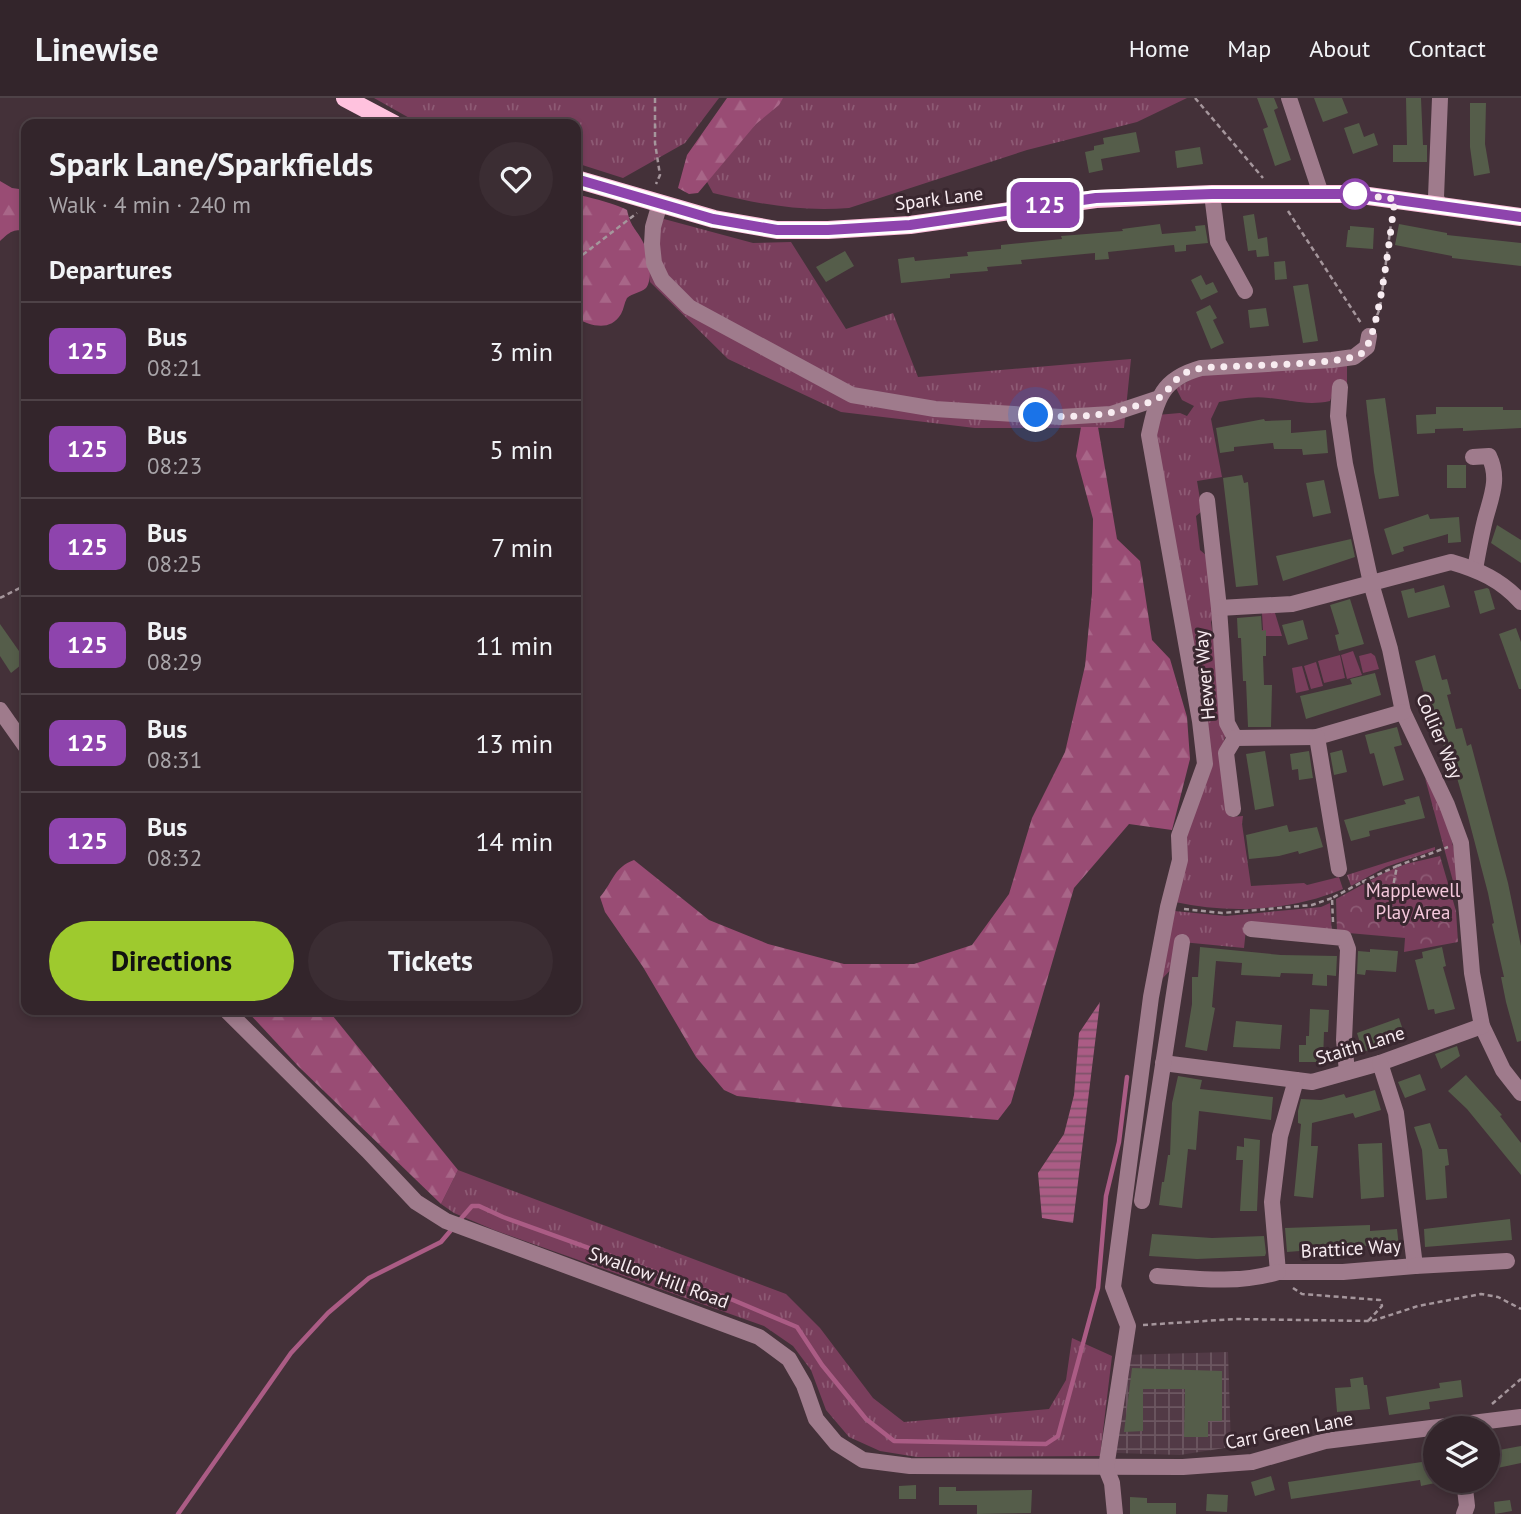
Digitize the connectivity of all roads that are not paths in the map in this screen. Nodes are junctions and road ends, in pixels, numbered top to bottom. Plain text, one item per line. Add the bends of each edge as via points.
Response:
1 (345, 98) edge
2 (1289, 98) edge
3 (1440, 98) edge
4 (385, 119) edge
5 (581, 180) edge
6 (1212, 194) junction
7 (1321, 194) junction
8 (654, 201) junction
9 (1439, 205) junction
10 (1521, 217) edge
11 (1245, 291) dead end
12 (1369, 336) road end
13 (1340, 387) dead end
14 (1157, 399) junction
15 (1473, 457) dead end
16 (1206, 500) dead end
17 (1475, 569) junction
18 (1371, 583) junction
19 (1521, 602) edge
20 (1219, 608) junction
21 (0, 710) edge
22 (1403, 712) junction
23 (1317, 737) junction
24 (1235, 738) junction
25 (21, 740) edge
26 (1233, 810) dead end
27 (1339, 869) dead end
28 (1251, 929) dead end
29 (1182, 942) dead end
30 (231, 1015) edge
31 (1482, 1026) junction
32 (1163, 1063) junction
33 (1380, 1063) junction
34 (1347, 1072) junction
35 (1296, 1080) junction
36 (1521, 1093) edge
37 (1142, 1200) dead end
38 (1507, 1261) dead end
39 (1415, 1266) junction
40 (1283, 1272) junction
41 (1157, 1276) dead end
42 (1521, 1417) edge
43 (1500, 1420) edge
44 (1423, 1431) edge
45 (1106, 1468) junction
46 (1466, 1493) edge
47 (1115, 1514) edge
48 (1464, 1514) edge

1 - 4 main road
2 - 7 street
3 - 9 street
5 - 8 main road, Spark Lane
6 - 7 main road, Spark Lane
6 - 8 main road, Spark Lane via 1096,198 910,225 795,231 713,219
6 - 11 street via 1218,242
7 - 9 main road, Spark Lane
8 - 14 street via 654,263 662,280 689,307 852,394 935,409 1061,417 1111,414
9 - 10 main road, Spark Lane
12 - 14 street via 1367,347 1354,357 1201,368 1177,377
13 - 18 street, Collier Way via 1338,416 1345,464
14 - 45 street via 1149,435 1205,764 1179,836 1180,860 1151,997 1113,1287 1128,1326
15 - 17 street via 1489,456 1495,469
16 - 20 street, Hewer Way
17 - 18 street, Hewer Way via 1451,562
17 - 19 street via 1507,586
18 - 20 street, Hewer Way via 1292,604
18 - 22 street, Collier Way
20 - 24 street, Hewer Way via 1227,723
21 - 25 street
22 - 23 street, Hewer Way
22 - 31 street, Collier Way via 1461,843 1472,973
23 - 24 street, Hewer Way
23 - 27 street
24 - 26 street, Hewer Way via 1226,753
28 - 34 street via 1344,938 1348,949
29 - 32 street
30 - 45 street, Swallow Hill Road via 416,1202 446,1221 760,1337 789,1359 816,1419 836,1443 863,1460 910,1466
31 - 33 street, Staith Lane
31 - 36 street, Collier Way via 1503,1070
32 - 35 street, Staith Lane
32 - 37 street
33 - 34 street, Staith Lane
33 - 39 street, Brattice Way via 1396,1113
34 - 35 street, Staith Lane via 1312,1082
35 - 40 street, Brattice Way via 1280,1136 1272,1202
38 - 39 street
39 - 40 street, Brattice Way
40 - 41 street via 1202,1280
42 - 43 street, Carr Green Lane
44 - 45 street, Carr Green Lane via 1325,1441 1252,1462
45 - 47 street
46 - 48 street

